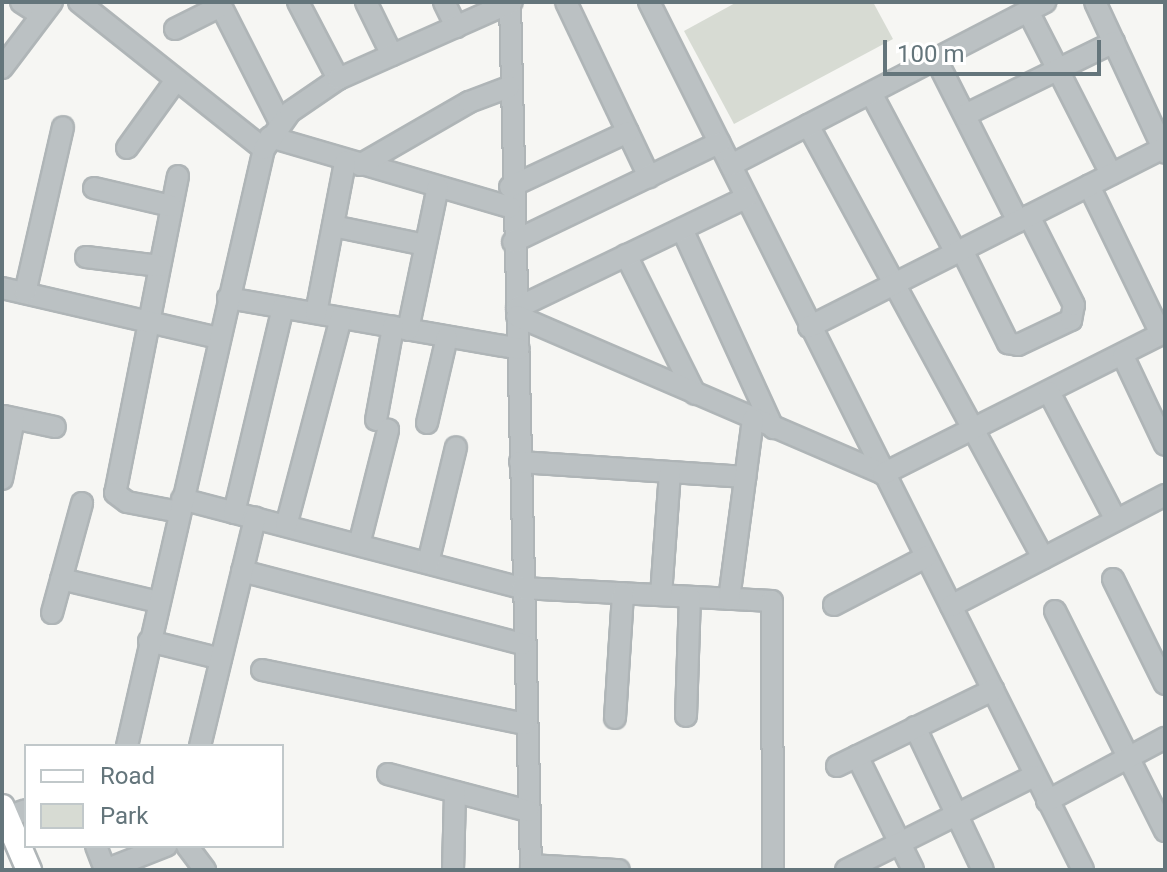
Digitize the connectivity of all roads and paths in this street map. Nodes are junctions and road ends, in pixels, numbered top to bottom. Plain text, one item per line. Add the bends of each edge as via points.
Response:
1 (21, 2) edge
2 (79, 2) edge
3 (298, 2) edge
4 (366, 2) edge
5 (444, 2) edge
6 (511, 2) edge
7 (566, 2) edge
8 (649, 2) edge
9 (1095, 2) edge
10 (220, 4) edge
11 (1036, 7) edge
12 (46, 8) edge
13 (456, 27) junction
14 (175, 29) dead end
15 (1114, 42) junction
16 (392, 55) junction
17 (936, 59) junction
18 (2, 68) edge
19 (1058, 69) junction
20 (338, 79) junction
21 (176, 80) junction
22 (509, 87) junction
23 (871, 93) junction
24 (965, 115) junction
25 (808, 125) junction
26 (63, 127) dead end
27 (628, 132) junction
28 (271, 136) junction
29 (719, 143) junction
30 (127, 148) dead end
31 (1164, 150) edge
32 (352, 163) junction
33 (731, 165) junction
34 (1111, 174) junction
35 (178, 176) dead end
36 (649, 177) junction
37 (1089, 186) junction
38 (438, 187) junction
39 (94, 188) dead end
40 (510, 197) junction
41 (746, 198) junction
42 (171, 206) junction
43 (1023, 219) junction
44 (333, 226) junction
45 (682, 229) junction
46 (513, 242) junction
47 (425, 245) junction
48 (959, 251) junction
49 (626, 255) junction
50 (86, 257) dead end
51 (159, 266) junction
52 (895, 284) junction
53 (2, 288) edge
54 (25, 293) junction
55 (228, 298) junction
56 (283, 308) junction
57 (517, 312) junction
58 (316, 313) junction
59 (341, 318) junction
60 (148, 321) junction
61 (809, 327) junction
62 (400, 328) junction
63 (447, 337) junction
64 (219, 338) junction
65 (519, 349) junction
66 (1123, 356) junction
67 (1049, 392) junction
68 (695, 394) junction
69 (8, 417) edge
70 (753, 420) junction
71 (427, 423) dead end
72 (55, 427) dead end
73 (773, 428) junction
74 (974, 430) junction
75 (1165, 445) edge
76 (456, 447) dead end
77 (520, 462) junction
78 (670, 472) junction
79 (883, 474) junction
80 (746, 477) junction
81 (2, 479) edge
82 (1165, 495) edge
83 (82, 503) dead end
84 (181, 506) junction
85 (234, 513) junction
86 (255, 518) junction
87 (1116, 520) junction
88 (286, 526) junction
89 (359, 545) junction
90 (926, 557) junction
91 (1043, 558) junction
92 (428, 563) junction
93 (242, 571) junction
94 (61, 579) junction
95 (1113, 579) dead end
96 (522, 588) junction
97 (623, 593) junction
98 (661, 595) junction
99 (690, 597) junction
100 (729, 599) junction
101 (158, 602) junction
102 (834, 605) dead end
103 (951, 606) junction
104 (1055, 611) dead end
105 (52, 613) dead end
106 (149, 641) junction
107 (523, 644) junction
108 (221, 659) junction
109 (262, 670) dead end
110 (1165, 684) edge
111 (993, 690) junction
112 (686, 716) dead end
113 (615, 718) dead end
114 (524, 724) junction
115 (915, 727) junction
116 (1165, 738) edge
117 (127, 744) edge
118 (201, 744) edge
119 (857, 756) junction
120 (1128, 758) junction
121 (837, 766) dead end
122 (388, 774) dead end
123 (1034, 776) junction
124 (455, 792) junction
125 (1047, 801) junction
126 (12, 811) edge
127 (528, 811) junction
128 (957, 815) junction
129 (1165, 831) edge
130 (899, 842) junction
131 (97, 848) edge
132 (161, 848) edge
133 (188, 848) edge
134 (531, 867) edge
135 (29, 870) edge
136 (205, 870) edge
137 (453, 870) edge
138 (619, 870) edge
139 (773, 870) edge
140 (846, 870) edge
141 (913, 870) edge
142 (983, 870) edge
143 (1083, 870) edge

1 - 12 street
2 - 21 street
3 - 20 street
4 - 16 street
5 - 13 street
6 - 13 street
6 - 22 street
7 - 27 street
8 - 29 street
9 - 15 street
10 - 14 street
10 - 28 street
11 - 17 street
11 - 19 street
12 - 18 street
13 - 16 street
15 - 19 street
15 - 31 street
16 - 20 street
17 - 23 street
17 - 24 street
19 - 24 street
19 - 34 street
20 - 28 street
21 - 28 street
21 - 30 street
22 - 32 street
22 - 40 street
23 - 25 street
23 - 48 street
24 - 43 street
25 - 33 street
25 - 52 street
26 - 54 street
27 - 36 street
27 - 40 street
28 - 32 street
28 - 55 street
29 - 33 street
29 - 36 street
31 - 34 street
32 - 38 street
32 - 44 street
33 - 41 street
34 - 37 street
35 - 42 street
36 - 46 street
37 - 43 street
37 - 66 street via 1160,330 1158,337
38 - 40 street
38 - 47 street
39 - 42 street
40 - 46 street
41 - 45 street
41 - 61 street
42 - 51 street
43 - 48 street
43 - 48 street via 1074,305 1071,320 1018,345 1008,343
44 - 47 street
44 - 58 street
45 - 49 street
45 - 73 street
46 - 57 street
47 - 62 street
48 - 52 street
49 - 57 street
49 - 68 street
50 - 51 street
51 - 60 street
52 - 61 street
52 - 74 street
53 - 54 street
54 - 60 street
55 - 56 street
55 - 64 street
56 - 58 street
56 - 85 street
57 - 65 street
57 - 68 street
58 - 59 street
59 - 62 street
59 - 88 street
60 - 64 street
60 - 84 street via 115,493 127,502
61 - 79 street
62 - 63 street
62 - 89 street
63 - 65 street
63 - 71 street
64 - 84 street
65 - 77 street
66 - 67 street
66 - 75 street
67 - 74 street
67 - 87 street
68 - 70 street
69 - 72 street
69 - 81 street
70 - 73 street
70 - 80 street
73 - 79 street
74 - 79 street
74 - 91 street
76 - 92 street
77 - 78 street
77 - 96 street
78 - 80 street
78 - 98 street
79 - 90 street
80 - 100 street
82 - 87 street
83 - 94 street
84 - 85 street
84 - 101 street
85 - 86 street
86 - 88 street
86 - 93 street
87 - 91 street
88 - 89 street
89 - 92 street
90 - 102 street
90 - 103 street
91 - 103 street
92 - 96 street
93 - 107 street
93 - 108 street
94 - 101 street
94 - 105 street
95 - 110 street
96 - 97 street
96 - 107 street
97 - 98 street
97 - 113 street
98 - 99 street
99 - 100 street
99 - 112 street
100 - 139 street via 772,601
101 - 106 street
103 - 111 street
104 - 120 street
106 - 108 street
106 - 117 street
107 - 114 street
108 - 118 street via 208,734
109 - 114 street
111 - 115 street
111 - 123 street
114 - 127 street
115 - 119 street
115 - 128 street
116 - 120 street
119 - 121 street
119 - 130 street
120 - 125 street
120 - 129 street
122 - 124 street
123 - 125 street
123 - 128 street
124 - 127 street
124 - 137 street
125 - 143 street
126 - 135 main road
127 - 134 street
128 - 130 street
128 - 142 street
130 - 140 street
130 - 141 street
131 - 132 street via 105,870
133 - 136 street
134 - 138 street

